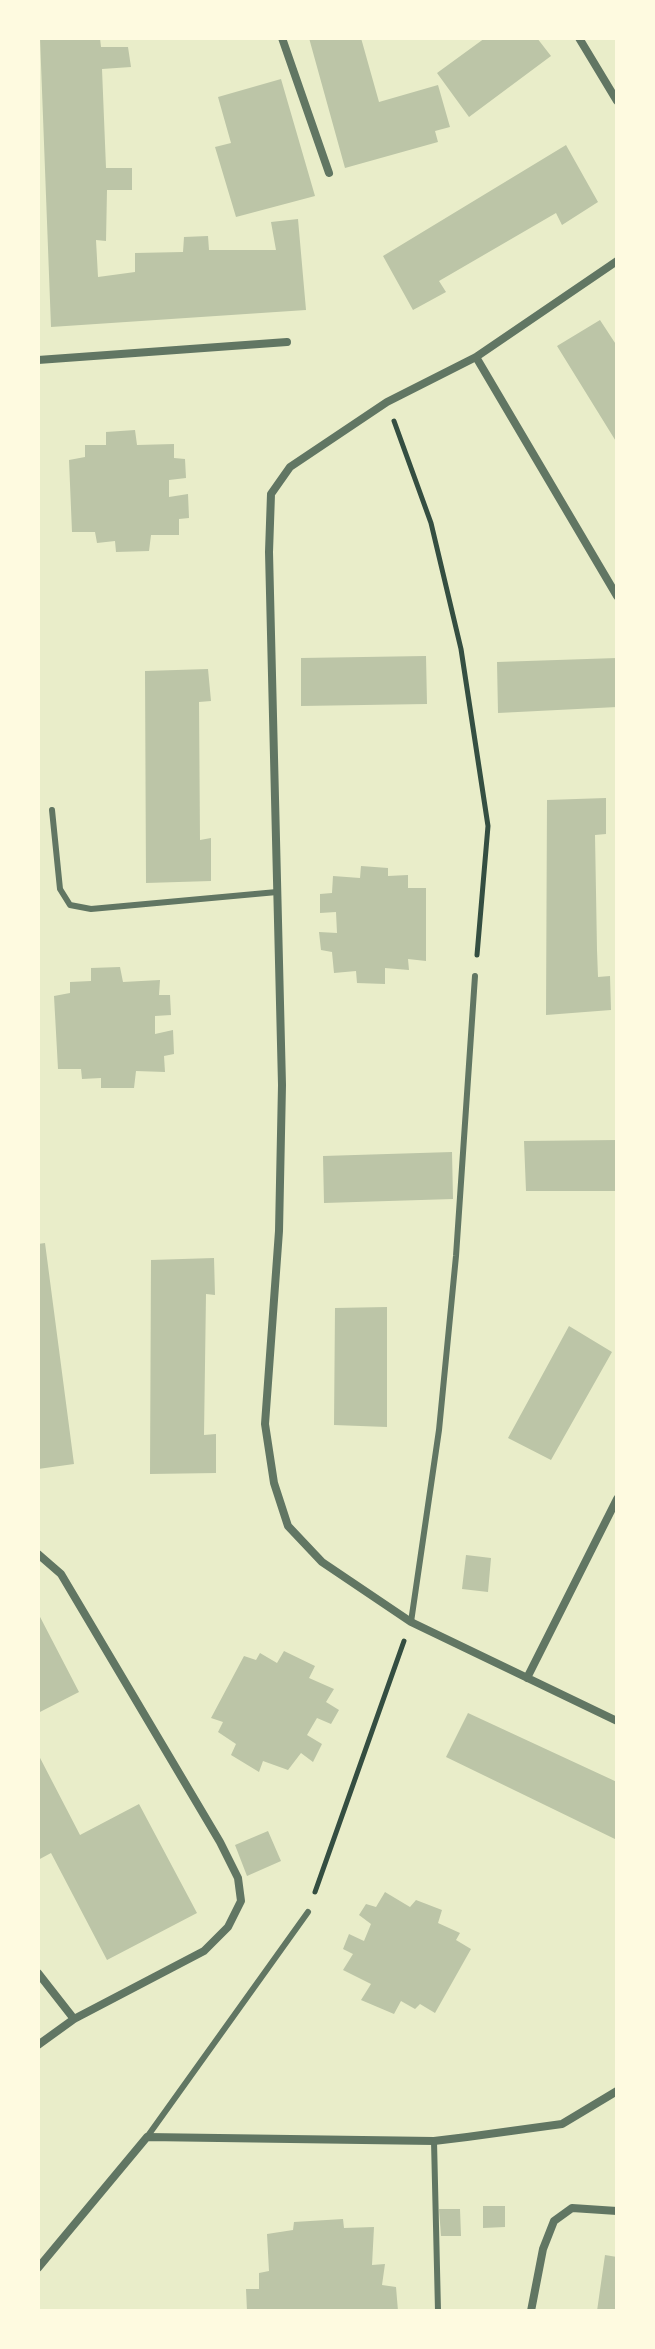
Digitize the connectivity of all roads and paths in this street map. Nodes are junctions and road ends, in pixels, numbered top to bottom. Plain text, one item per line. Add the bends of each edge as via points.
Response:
1 (282, 38) edge
2 (579, 38) edge
3 (617, 101) edge
4 (329, 173) dead end
5 (617, 261) edge
6 (287, 342) dead end
7 (476, 357) junction
8 (38, 360) edge
9 (387, 402) junction
10 (617, 596) edge
11 (52, 810) dead end
12 (277, 892) junction
13 (475, 976) joint
14 (617, 1499) edge
15 (38, 1554) edge
16 (411, 1622) junction
17 (527, 1678) junction
18 (617, 1721) edge
19 (308, 1912) joint
20 (38, 1973) edge
21 (74, 2019) junction
22 (38, 2045) edge
23 (617, 2091) edge
24 (147, 2137) junction
25 (434, 2141) junction
26 (617, 2211) edge
27 (38, 2268) edge
28 (438, 2311) edge
29 (531, 2311) edge

1 - 4 street
2 - 3 street
5 - 7 street
6 - 8 street
7 - 9 street
7 - 10 street
9 - 12 street via 290,467 271,494
9 - 13 path via 431,523 461,649 488,826
11 - 12 lane via 60,889 70,905 91,909
12 - 16 street via 280,1217 265,1424 274,1483 288,1526 322,1562
13 - 16 lane via 439,1430
14 - 17 street
15 - 21 street via 61,1574 220,1842 238,1878 241,1901 228,1927 204,1951
16 - 17 street
16 - 19 path
17 - 18 street
19 - 24 lane
20 - 21 street
21 - 22 street
23 - 25 street via 562,2124
24 - 25 street
24 - 27 street
25 - 28 lane
26 - 29 street via 572,2208 554,2221

